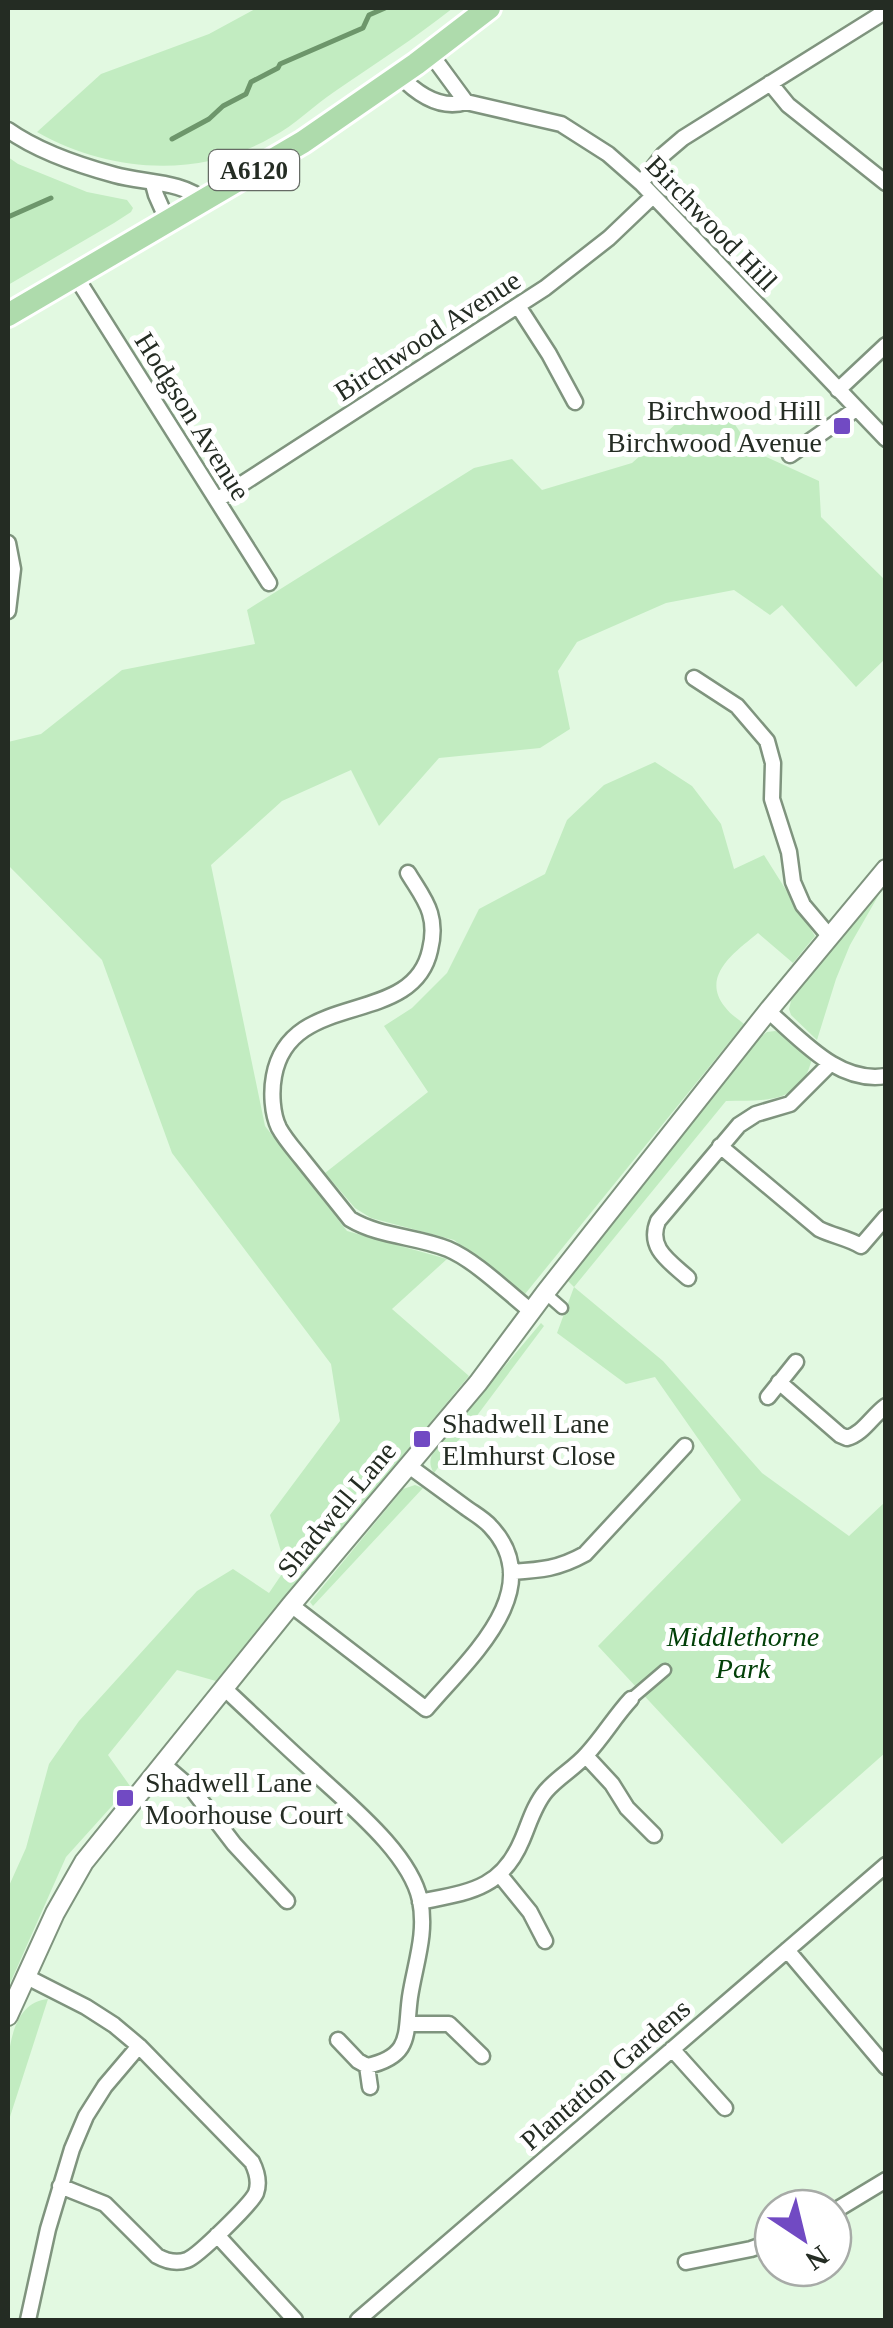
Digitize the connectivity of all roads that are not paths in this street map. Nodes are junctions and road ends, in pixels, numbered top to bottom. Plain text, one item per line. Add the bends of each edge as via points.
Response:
1 (490, 8) edge
2 (885, 11) edge
3 (430, 54) junction
4 (399, 75) junction
5 (770, 83) junction
6 (466, 102) junction
7 (8, 130) edge
8 (641, 183) junction
9 (886, 183) edge
10 (153, 184) junction
11 (653, 196) junction
12 (204, 200) junction
13 (168, 222) junction
14 (76, 277) junction
15 (518, 306) junction
16 (8, 315) edge
17 (886, 345) edge
18 (838, 390) junction
19 (575, 402) dead end
20 (856, 409) junction
21 (886, 439) edge
22 (790, 455) dead end
23 (217, 500) junction
24 (8, 543) edge
25 (268, 583) dead end
26 (8, 611) edge
27 (694, 678) dead end
28 (886, 869) edge
29 (408, 873) dead end
30 (830, 937) junction
31 (768, 1011) junction
32 (830, 1064) junction
33 (886, 1076) edge
34 (720, 1146) junction
35 (886, 1217) edge
36 (688, 1278) dead end
37 (545, 1293) junction
38 (562, 1308) dead end
39 (531, 1311) junction
40 (796, 1362) dead end
41 (779, 1382) junction
42 (768, 1397) dead end
43 (886, 1406) edge
44 (685, 1446) dead end
45 (409, 1466) junction
46 (511, 1572) junction
47 (292, 1605) junction
48 (665, 1670) dead end
49 (225, 1689) junction
50 (632, 1700) joint
51 (586, 1756) junction
52 (163, 1764) junction
53 (654, 1835) dead end
54 (886, 1865) edge
55 (500, 1875) junction
56 (287, 1901) dead end
57 (420, 1902) junction
58 (545, 1941) dead end
59 (787, 1950) junction
60 (25, 1976) junction
61 (8, 2016) edge
62 (409, 2024) junction
63 (338, 2040) dead end
64 (139, 2046) junction
65 (672, 2049) junction
66 (482, 2056) dead end
67 (367, 2066) junction
68 (886, 2066) edge
69 (370, 2087) dead end
70 (724, 2108) dead end
71 (886, 2180) edge
72 (60, 2186) junction
73 (853, 2200) edge
74 (216, 2235) junction
75 (753, 2249) edge
76 (686, 2262) dead end
77 (28, 2320) edge
78 (295, 2320) edge
79 (360, 2320) edge

1 - 3 highway, A6120
2 - 5 street
3 - 4 highway, A6120
3 - 6 street
4 - 6 street, Birchwood Hill via 425,97
4 - 12 highway, A6120
5 - 8 street via 683,138
5 - 9 street
6 - 8 street, Birchwood Hill via 561,124
7 - 10 street via 46,152
8 - 11 street, Birchwood Hill
10 - 12 street via 174,185
10 - 13 street
11 - 15 street, Birchwood Avenue
11 - 18 street, Birchwood Hill
12 - 13 highway, A6120
13 - 14 highway, A6120
14 - 16 highway, A6120
14 - 23 street, Hodgson Avenue
15 - 19 street
15 - 23 street, Birchwood Avenue
17 - 18 street
18 - 20 street, Birchwood Hill
20 - 21 street, Birchwood Hill
20 - 22 street
23 - 25 street, Hodgson Avenue
24 - 26 street
27 - 30 street via 737,706 767,741 772,799 793,882
28 - 30 street, Shadwell Lane
29 - 39 street via 430,911 428,959 402,991 334,1014 289,1040 272,1080 278,1126 350,1218 450,1250
30 - 31 street, Shadwell Lane
31 - 32 street
31 - 37 street, Shadwell Lane
32 - 33 street via 860,1076
32 - 34 street via 790,1104 752,1116
34 - 35 street via 832,1236 861,1246
34 - 36 street via 654,1229 660,1254
37 - 38 street
37 - 39 street, Shadwell Lane
39 - 45 street, Shadwell Lane
40 - 41 street
41 - 42 street
41 - 43 street via 847,1438
44 - 46 street via 585,1554 547,1570
45 - 46 street via 490,1525
45 - 47 street, Shadwell Lane
46 - 47 street via 496,1626 426,1710
47 - 49 street, Shadwell Lane
48 - 50 street
49 - 52 street, Shadwell Lane
49 - 57 street via 372,1826 415,1884
50 - 51 street
51 - 53 street
51 - 55 street via 545,1792
52 - 56 street via 192,1788
52 - 60 street, Shadwell Lane via 84,1862
54 - 59 street, Plantation Gardens
55 - 57 street via 485,1886
55 - 58 street
57 - 62 street via 423,1936
59 - 65 street, Plantation Gardens
59 - 68 street
60 - 61 street, Shadwell Lane
60 - 64 street via 86,2006
62 - 66 street via 449,2024
62 - 67 street via 399,2050
63 - 67 street
64 - 72 street via 86,2116
64 - 74 street via 252,2162 258,2182 251,2201
65 - 70 street
65 - 79 street, Plantation Gardens
67 - 69 street
71 - 73 street
72 - 74 street via 105,2204 166,2261 187,2260
72 - 77 street
74 - 78 street
75 - 76 street

